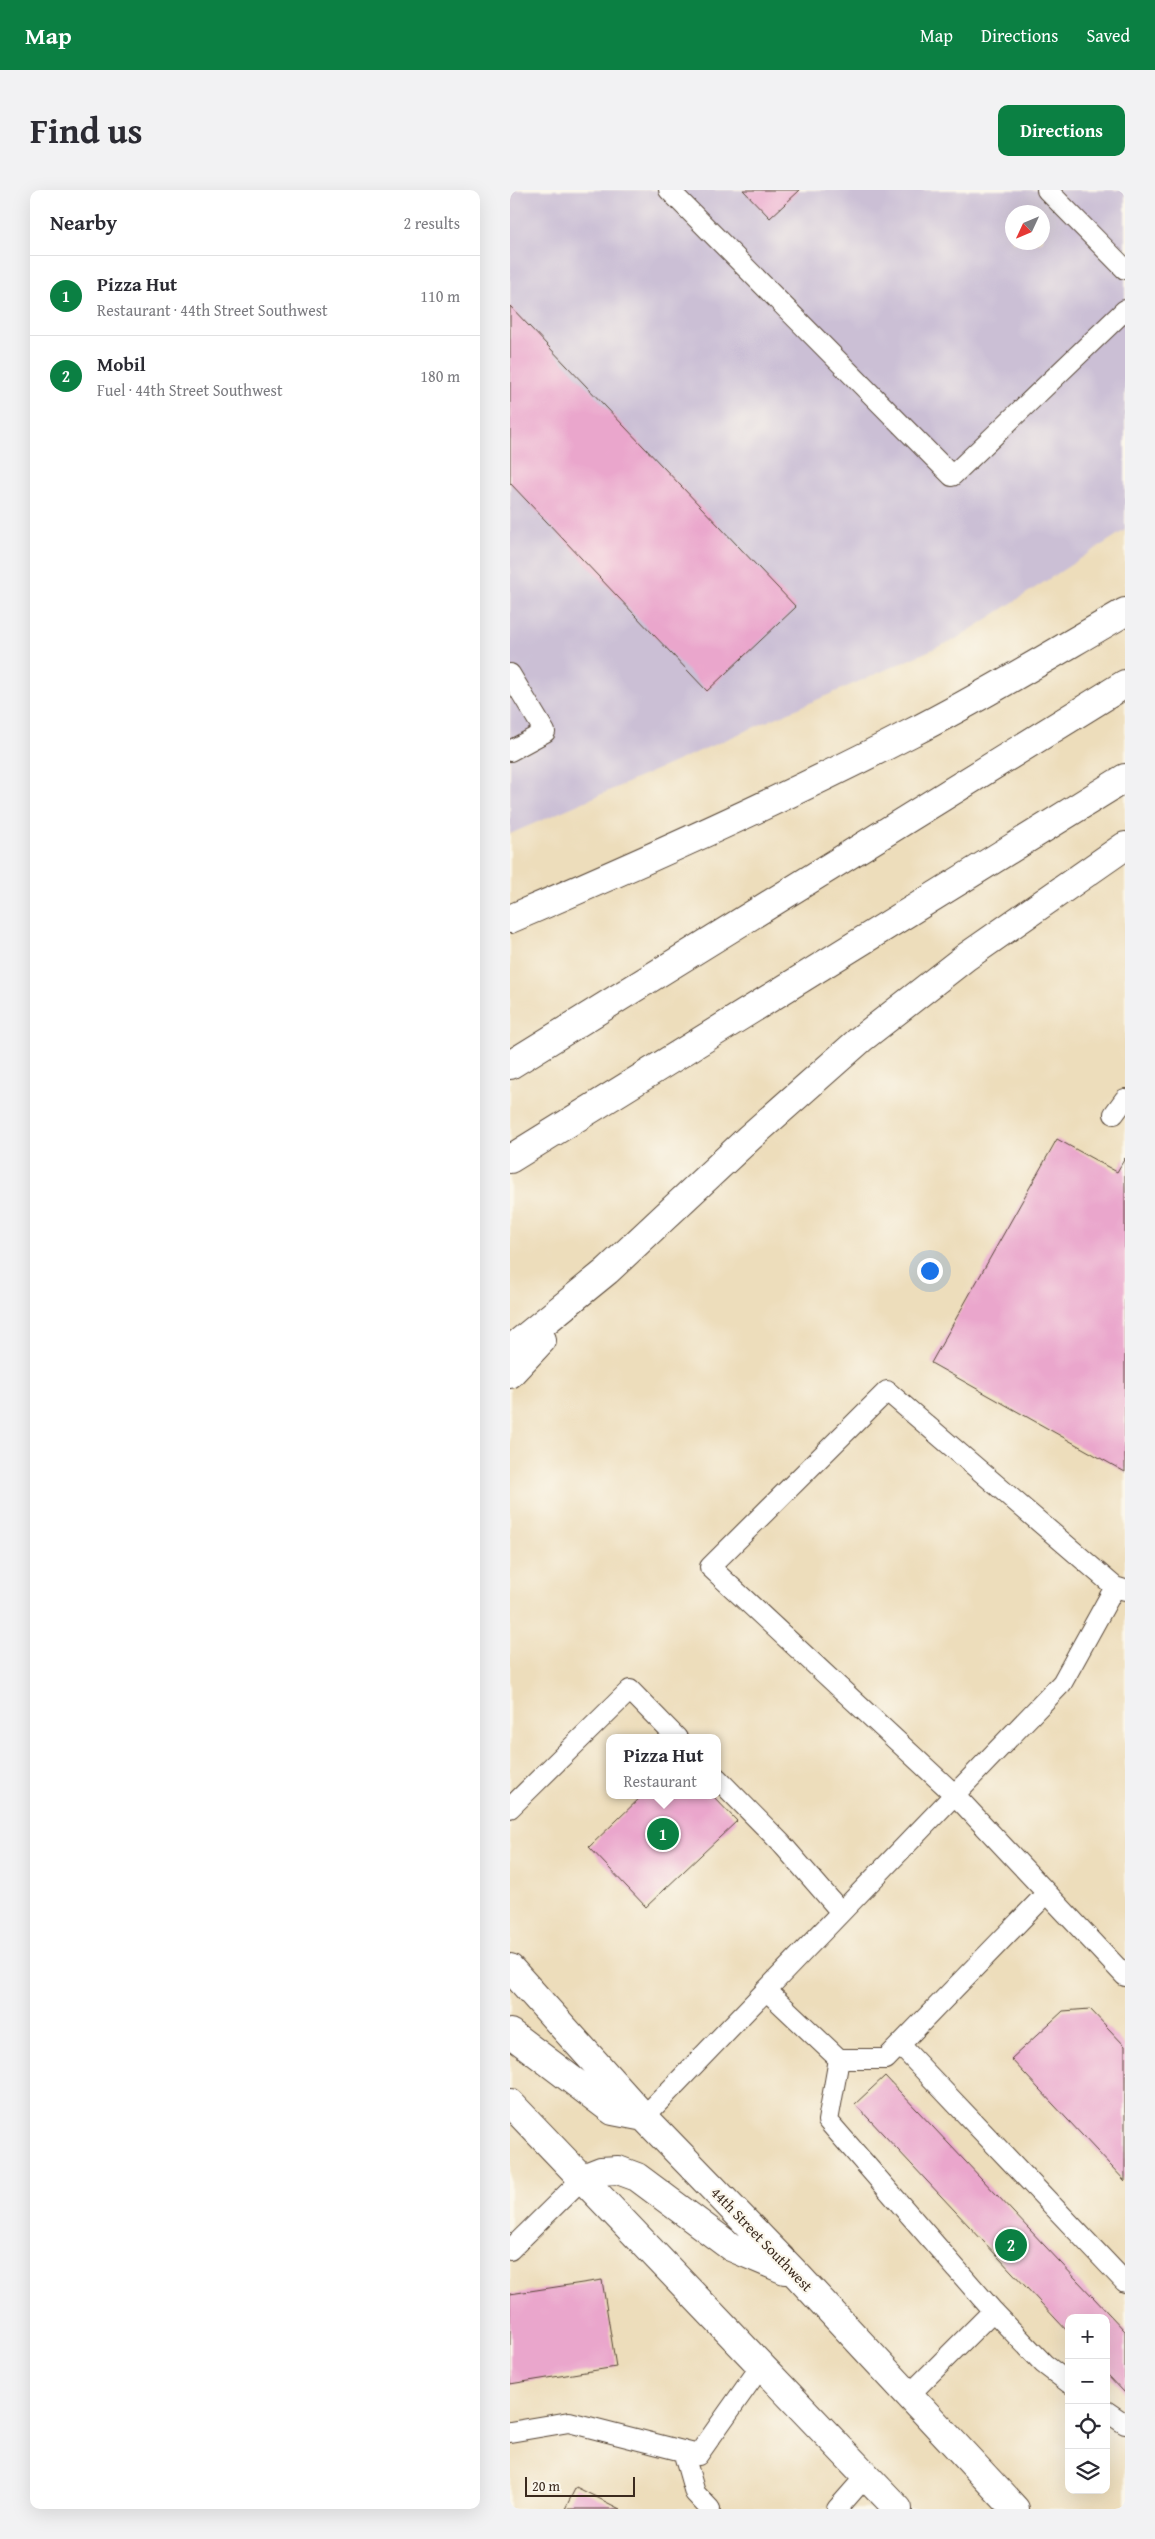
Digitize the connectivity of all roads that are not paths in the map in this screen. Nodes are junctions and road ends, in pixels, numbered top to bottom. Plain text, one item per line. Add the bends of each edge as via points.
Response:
1 (669, 190) edge
2 (1047, 190) edge
3 (1125, 269) edge
4 (1125, 310) edge
5 (1125, 612) edge
6 (510, 674) edge
7 (1125, 684) edge
8 (510, 751) edge
9 (1125, 778) edge
10 (1125, 846) edge
11 (510, 919) edge
12 (510, 1065) edge
13 (510, 1159) edge
14 (607, 1271) junction
15 (510, 1350) edge
16 (510, 1374) edge
17 (1120, 1588) edge
18 (673, 1734) edge
19 (721, 1782) edge
20 (954, 1794) junction
21 (510, 1808) edge
22 (1047, 1893) junction
23 (841, 1912) junction
24 (510, 1968) edge
25 (1125, 1976) edge
26 (766, 1990) junction
27 (510, 2033) edge
28 (901, 2046) junction
29 (839, 2060) junction
30 (510, 2103) edge
31 (644, 2117) junction
32 (583, 2178) junction
33 (511, 2248) edge
34 (798, 2276) junction
35 (1125, 2282) edge
36 (993, 2311) junction
37 (761, 2366) junction
38 (1065, 2380) edge
39 (908, 2396) junction
40 (1110, 2414) edge
41 (1125, 2424) edge
42 (510, 2432) edge
43 (683, 2451) junction
44 (866, 2476) junction
45 (710, 2509) edge
46 (837, 2509) edge
47 (898, 2509) edge
48 (1015, 2509) edge

1 - 4 lane via 952,476
2 - 3 lane
5 - 11 main road via 913,732 826,776
6 - 8 lane via 545,732
7 - 12 main road
9 - 13 main road
10 - 14 main road via 966,957 861,1039 748,1138
14 - 15 main road
14 - 16 main road
17 - 20 lane via 1062,1683
17 - 20 lane via 887,1391 710,1567
18 - 21 lane via 630,1690
19 - 23 lane via 781,1843
20 - 22 lane
20 - 23 lane
22 - 25 lane
22 - 28 lane
23 - 26 lane
24 - 31 main road, 44th Street Southwest
26 - 29 lane
26 - 31 lane
27 - 31 main road via 613,2110
28 - 29 lane via 886,2059
28 - 35 lane
29 - 36 lane via 828,2121
30 - 32 main road
31 - 34 main road, 44th Street Southwest
32 - 33 lane
32 - 34 main road via 618,2170 637,2177 732,2247
32 - 37 main road
34 - 39 main road, 44th Street Southwest
36 - 38 lane via 1044,2364
36 - 39 lane
37 - 43 lane via 698,2455
37 - 44 main road
39 - 48 main road, 44th Street Southwest
40 - 41 lane
42 - 43 lane via 569,2422
43 - 45 lane via 695,2493
44 - 46 lane
44 - 47 main road

